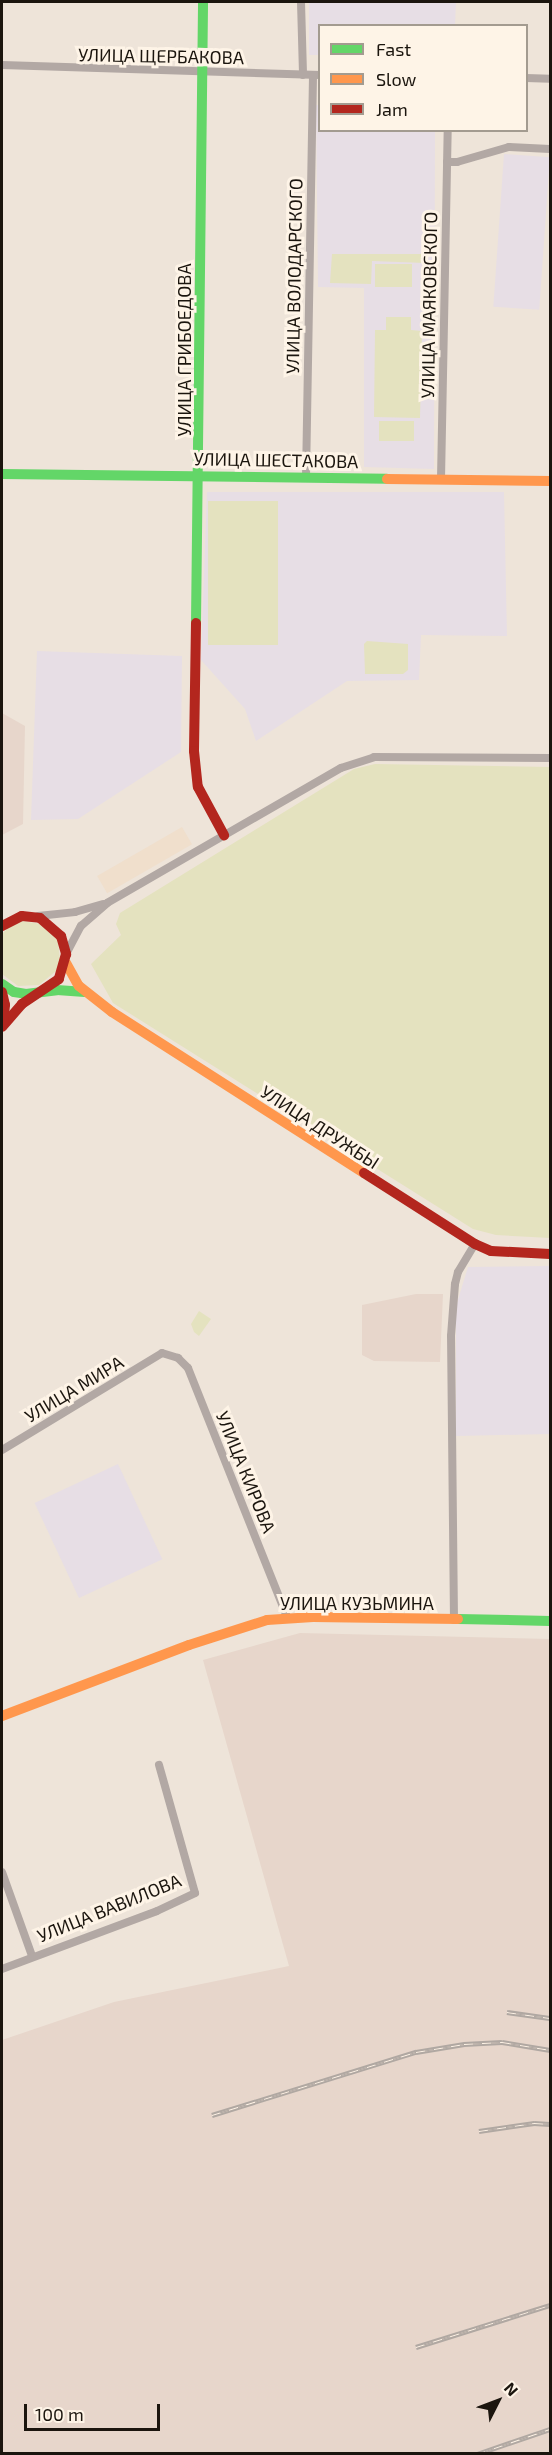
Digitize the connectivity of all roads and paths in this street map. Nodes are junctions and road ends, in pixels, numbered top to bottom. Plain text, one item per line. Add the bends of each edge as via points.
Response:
1 (203, 2) edge
2 (301, 2) edge
3 (2, 65) edge
4 (201, 71) junction
5 (303, 75) junction
6 (316, 75) edge
7 (528, 78) edge
8 (550, 79) edge
9 (448, 132) edge
10 (550, 149) edge
11 (447, 162) junction
12 (2, 474) edge
13 (200, 475) junction
14 (306, 477) junction
15 (441, 479) junction
16 (550, 481) edge
17 (550, 758) edge
18 (224, 835) junction
19 (107, 903) junction
20 (31, 916) junction
21 (14, 918) junction
22 (2, 919) edge
23 (2, 926) edge
24 (66, 959) junction
25 (2, 984) edge
26 (2, 992) edge
27 (85, 992) junction
28 (38, 993) junction
29 (2, 1026) edge
30 (475, 1244) junction
31 (550, 1254) edge
32 (162, 1353) joint
33 (2, 1450) edge
34 (287, 1617) junction
35 (454, 1620) junction
36 (550, 1621) edge
37 (2, 1716) edge
38 (159, 1765) dead end
39 (2, 1872) edge
40 (32, 1956) junction
41 (2, 1969) edge

1 - 4 street, УЛИЦА ГРИБОЕДОВА
2 - 5 street
3 - 4 street, УЛИЦА ЩЕРБАКОВА
4 - 5 street, УЛИЦА ЩЕРБАКОВА
4 - 13 street, УЛИЦА ГРИБОЕДОВА
5 - 6 street, УЛИЦА ЩЕРБАКОВА
6 - 14 street, УЛИЦА ВОЛОДАРСКОГО
7 - 8 street
9 - 11 street, УЛИЦА МАЯКОВСКОГО
10 - 11 street via 509,147
11 - 15 street, УЛИЦА МАЯКОВСКОГО
12 - 13 street, УЛИЦА ШЕСТАКОВА
13 - 14 street, УЛИЦА ШЕСТАКОВА
13 - 18 street, УЛИЦА ГРИБОЕДОВА via 195,770 198,787
14 - 15 street, УЛИЦА ШЕСТАКОВА
15 - 16 street, УЛИЦА ШЕСТАКОВА
17 - 18 street via 374,757 316,781
18 - 19 street
19 - 20 street via 75,912
19 - 24 street via 81,926
20 - 21 street
20 - 24 street via 56,929 65,945
21 - 22 street
21 - 23 street
24 - 27 street
24 - 28 street via 53,985
25 - 28 street via 14,992
26 - 29 street
27 - 28 street
27 - 30 street, УЛИЦА ДРУЖБЫ
28 - 29 street via 16,1009
30 - 31 street, УЛИЦА ДРУЖБЫ via 508,1253
30 - 35 street via 458,1272 451,1336
32 - 33 street, УЛИЦА МИРА
32 - 34 street, УЛИЦА КИРОВА via 178,1358 188,1368
34 - 35 street, УЛИЦА КУЗЬМИНА
34 - 37 street, УЛИЦА КУЗЬМИНА via 233,1629
35 - 36 street, УЛИЦА КУЗЬМИНА
38 - 40 street, УЛИЦА ВАВИЛОВА via 195,1893 157,1911
39 - 40 street, УЛИЦА ВАВИЛОВА
40 - 41 street

